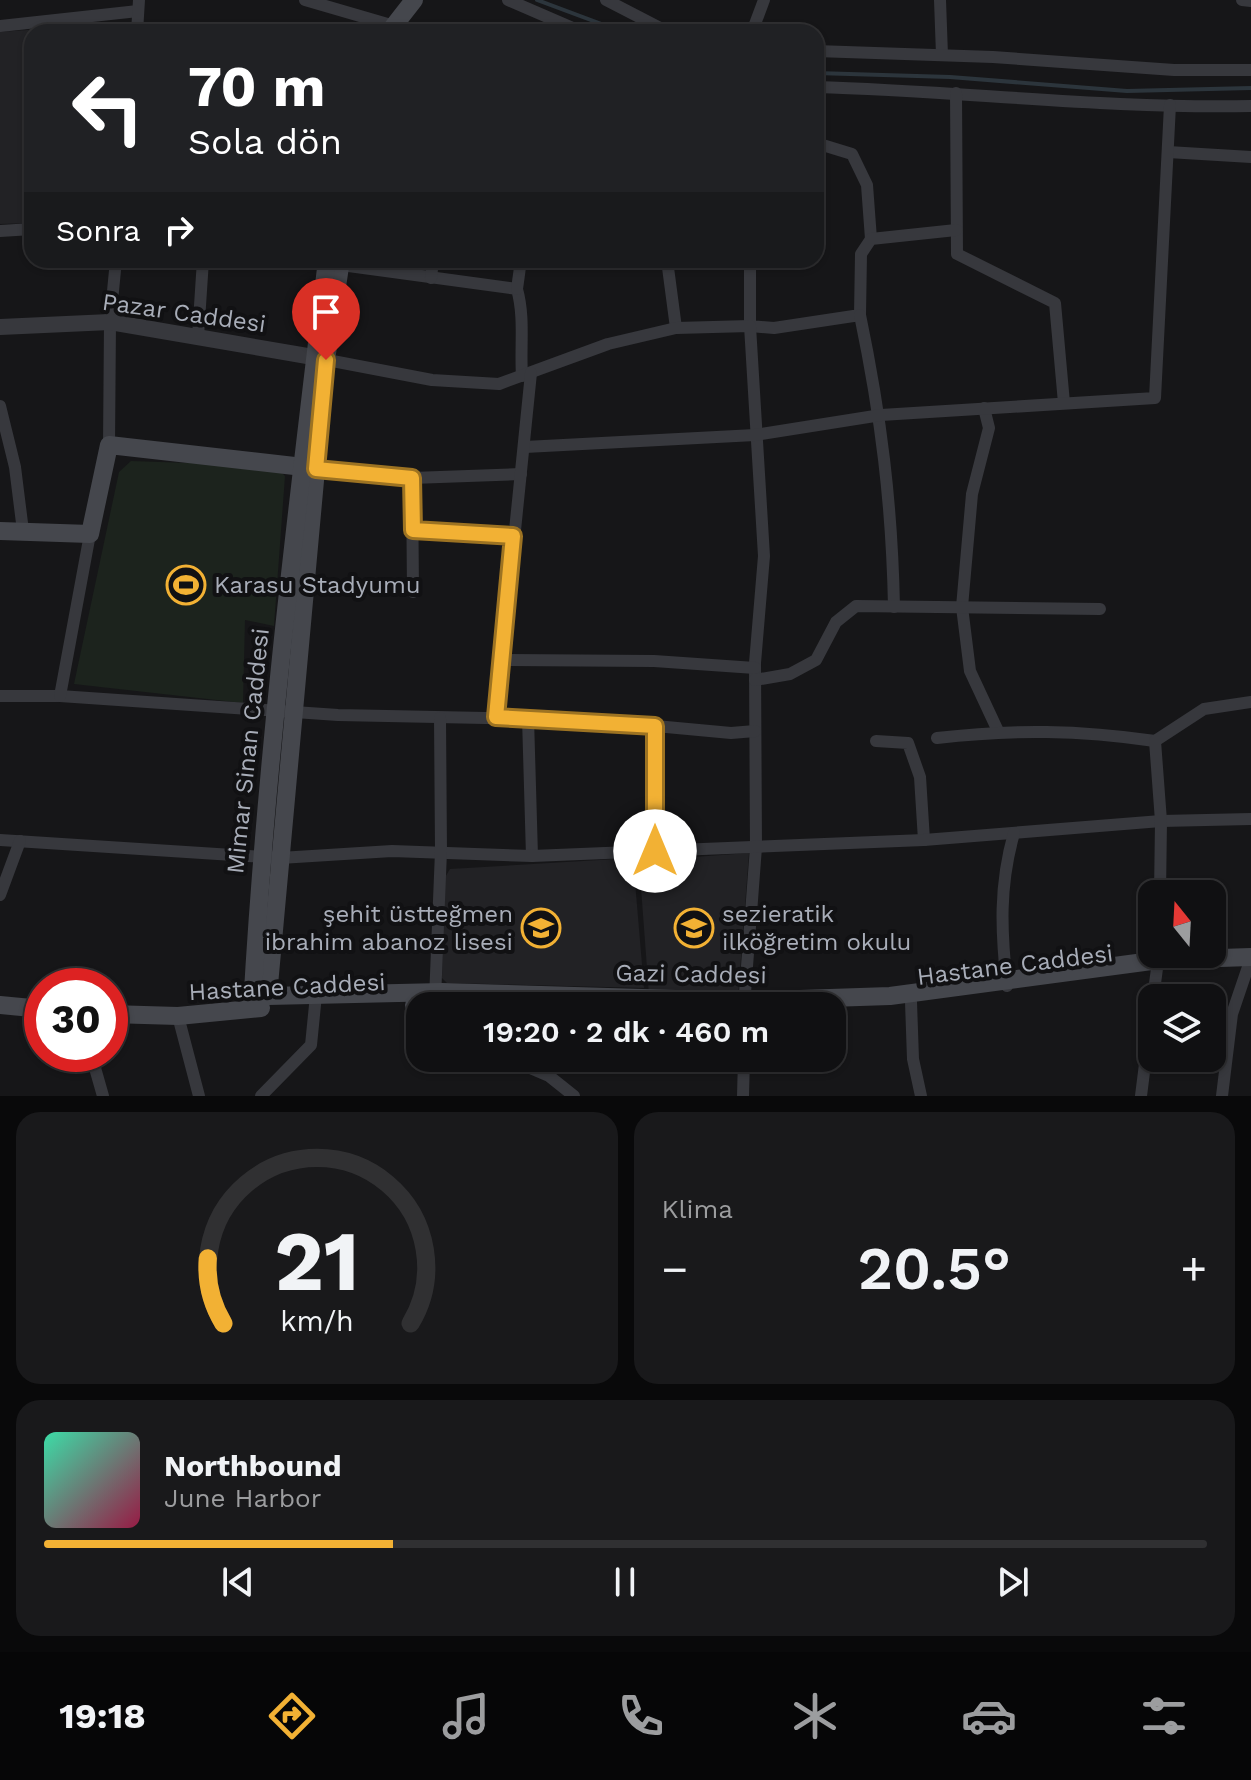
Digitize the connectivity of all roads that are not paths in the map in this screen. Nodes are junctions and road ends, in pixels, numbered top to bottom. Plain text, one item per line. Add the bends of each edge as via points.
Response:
1 (305, 0) edge
2 (400, 0) edge
3 (414, 0) edge
4 (508, 0) edge
5 (606, 0) edge
6 (764, 0) edge
7 (940, 0) edge
8 (1242, 0) edge
9 (1251, 1) edge
10 (139, 6) edge
11 (374, 24) edge
12 (388, 24) edge
13 (390, 24) edge
14 (564, 24) edge
15 (652, 24) edge
16 (755, 24) edge
17 (0, 26) edge
18 (824, 51) edge
19 (942, 55) junction
20 (1251, 70) edge
21 (824, 87) edge
22 (956, 93) junction
23 (1170, 105) junction
24 (1251, 106) edge
25 (824, 145) edge
26 (1168, 152) junction
27 (1251, 157) edge
28 (24, 230) edge
29 (956, 230) junction
30 (0, 231) edge
31 (871, 239) junction
32 (115, 268) edge
33 (202, 268) edge
34 (333, 268) edge
35 (370, 268) edge
36 (432, 268) edge
37 (520, 268) edge
38 (668, 268) edge
39 (750, 268) edge
40 (431, 278) junction
41 (517, 289) junction
42 (860, 315) junction
43 (110, 322) junction
44 (750, 326) junction
45 (0, 327) edge
46 (676, 328) junction
47 (198, 336) junction
48 (319, 359) junction
49 (526, 375) junction
50 (1064, 403) junction
51 (0, 406) edge
52 (984, 408) junction
53 (881, 415) junction
54 (755, 435) junction
55 (109, 445) junction
56 (525, 447) junction
57 (5, 451) edge
58 (308, 466) junction
59 (521, 474) junction
60 (412, 478) junction
61 (413, 530) junction
62 (0, 531) edge
63 (23, 531) junction
64 (90, 534) junction
65 (513, 536) junction
66 (413, 592) dead end
67 (894, 607) junction
68 (962, 607) junction
69 (1100, 609) dead end
70 (502, 660) junction
71 (755, 674) junction
72 (0, 696) edge
73 (60, 696) junction
74 (1251, 702) edge
75 (284, 712) junction
76 (496, 717) junction
77 (440, 718) junction
78 (528, 718) junction
79 (655, 726) junction
80 (755, 731) junction
81 (998, 731) junction
82 (937, 738) dead end
83 (876, 741) dead end
84 (1155, 741) junction
85 (1251, 819) edge
86 (1161, 821) junction
87 (1014, 833) junction
88 (0, 840) edge
89 (924, 840) junction
90 (20, 841) junction
91 (756, 847) junction
92 (441, 851) junction
93 (655, 851) junction
94 (260, 856) junction
95 (532, 856) junction
96 (280, 858) junction
97 (1160, 880) edge
98 (0, 895) edge
99 (1226, 963) edge
100 (1250, 964) edge
101 (1138, 965) edge
102 (1006, 984) junction
103 (435, 992) edge
104 (745, 992) edge
105 (268, 996) junction
106 (846, 998) edge
107 (316, 1000) junction
108 (406, 1001) edge
109 (911, 1002) junction
110 (0, 1005) edge
111 (24, 1007) edge
112 (846, 1007) edge
113 (252, 1008) junction
114 (128, 1015) edge
115 (178, 1016) junction
116 (96, 1072) edge
117 (540, 1072) edge
118 (744, 1072) edge
119 (1144, 1072) edge
120 (103, 1096) edge
121 (199, 1096) edge
122 (261, 1096) edge
123 (574, 1096) edge
124 (743, 1096) edge
125 (921, 1096) edge
126 (1141, 1096) edge
127 (1222, 1096) edge

1 - 11 street
2 - 12 main road
3 - 13 main road
4 - 14 street
5 - 15 street
6 - 16 street
7 - 19 street
8 - 9 street
10 - 17 street
18 - 19 street
19 - 20 street
21 - 22 street
22 - 23 street
22 - 29 street
23 - 24 street
23 - 26 street
25 - 31 street via 852,154 867,185
26 - 27 street
26 - 50 street via 1155,398
28 - 30 street
29 - 31 street
29 - 50 street via 957,254 1055,303
31 - 42 street via 861,254
32 - 43 street
33 - 47 street
34 - 48 main road, Mimar Sinan Caddesi
35 - 40 street
36 - 40 street
37 - 41 street
38 - 46 street
39 - 44 street
40 - 41 street
41 - 49 street via 524,317 520,343
42 - 44 street via 774,328
42 - 53 street
43 - 45 street, Pazar Caddesi
43 - 47 street, Pazar Caddesi
43 - 55 street
44 - 46 street
44 - 54 street
46 - 49 street via 608,344
47 - 48 street, Pazar Caddesi
48 - 49 street via 432,380 499,384
48 - 58 main road, Mimar Sinan Caddesi
49 - 56 street
50 - 52 street
51 - 57 street
52 - 53 street
52 - 68 street via 989,428 972,494
53 - 54 street
53 - 67 street via 892,511
54 - 56 street
54 - 71 street via 764,556
55 - 58 main road
55 - 64 main road
56 - 59 street
57 - 63 street
58 - 60 street
58 - 75 main road, Mimar Sinan Caddesi
59 - 60 street
59 - 65 street
60 - 61 street
61 - 65 street
61 - 66 street
62 - 63 main road
63 - 64 main road
64 - 73 street
65 - 70 street
67 - 68 street
67 - 71 street via 856,606 836,622 816,660 790,674
68 - 69 street
68 - 81 street via 970,671
70 - 71 street via 654,661
70 - 76 street
71 - 80 street
72 - 73 street
73 - 75 street
74 - 84 street via 1204,709
75 - 77 street
75 - 94 main road, Mimar Sinan Caddesi
75 - 96 main road, Mimar Sinan Caddesi
76 - 77 street
76 - 78 street
77 - 92 street
78 - 79 street
78 - 95 street
79 - 80 street
79 - 93 street
80 - 91 street
81 - 82 street
81 - 84 street via 1080,730
83 - 89 street via 908,743 920,777
84 - 86 street
85 - 86 street
86 - 87 street
86 - 97 street
87 - 89 street
87 - 102 street via 1001,887
88 - 90 street
89 - 91 street
90 - 94 street
90 - 98 street
91 - 93 street
91 - 104 street
92 - 95 street
92 - 96 street
92 - 103 street
93 - 95 street
94 - 96 street
94 - 113 main road, Mimar Sinan Caddesi
96 - 105 main road
99 - 100 main road, Hastane Caddesi
100 - 127 street via 1232,1014
101 - 102 main road, Hastane Caddesi
102 - 106 main road, Gazi Caddesi
102 - 109 main road, Hastane Caddesi
105 - 107 main road
105 - 113 main road
107 - 108 main road, Hastane Caddesi
107 - 113 main road, Hastane Caddesi
107 - 122 street via 311,1045
109 - 112 main road, Hastane Caddesi
109 - 125 street via 913,1059
110 - 111 main road
113 - 115 main road, Hastane Caddesi
114 - 115 main road, Hastane Caddesi
115 - 121 street
116 - 120 street
117 - 123 street
118 - 124 street
119 - 126 street

